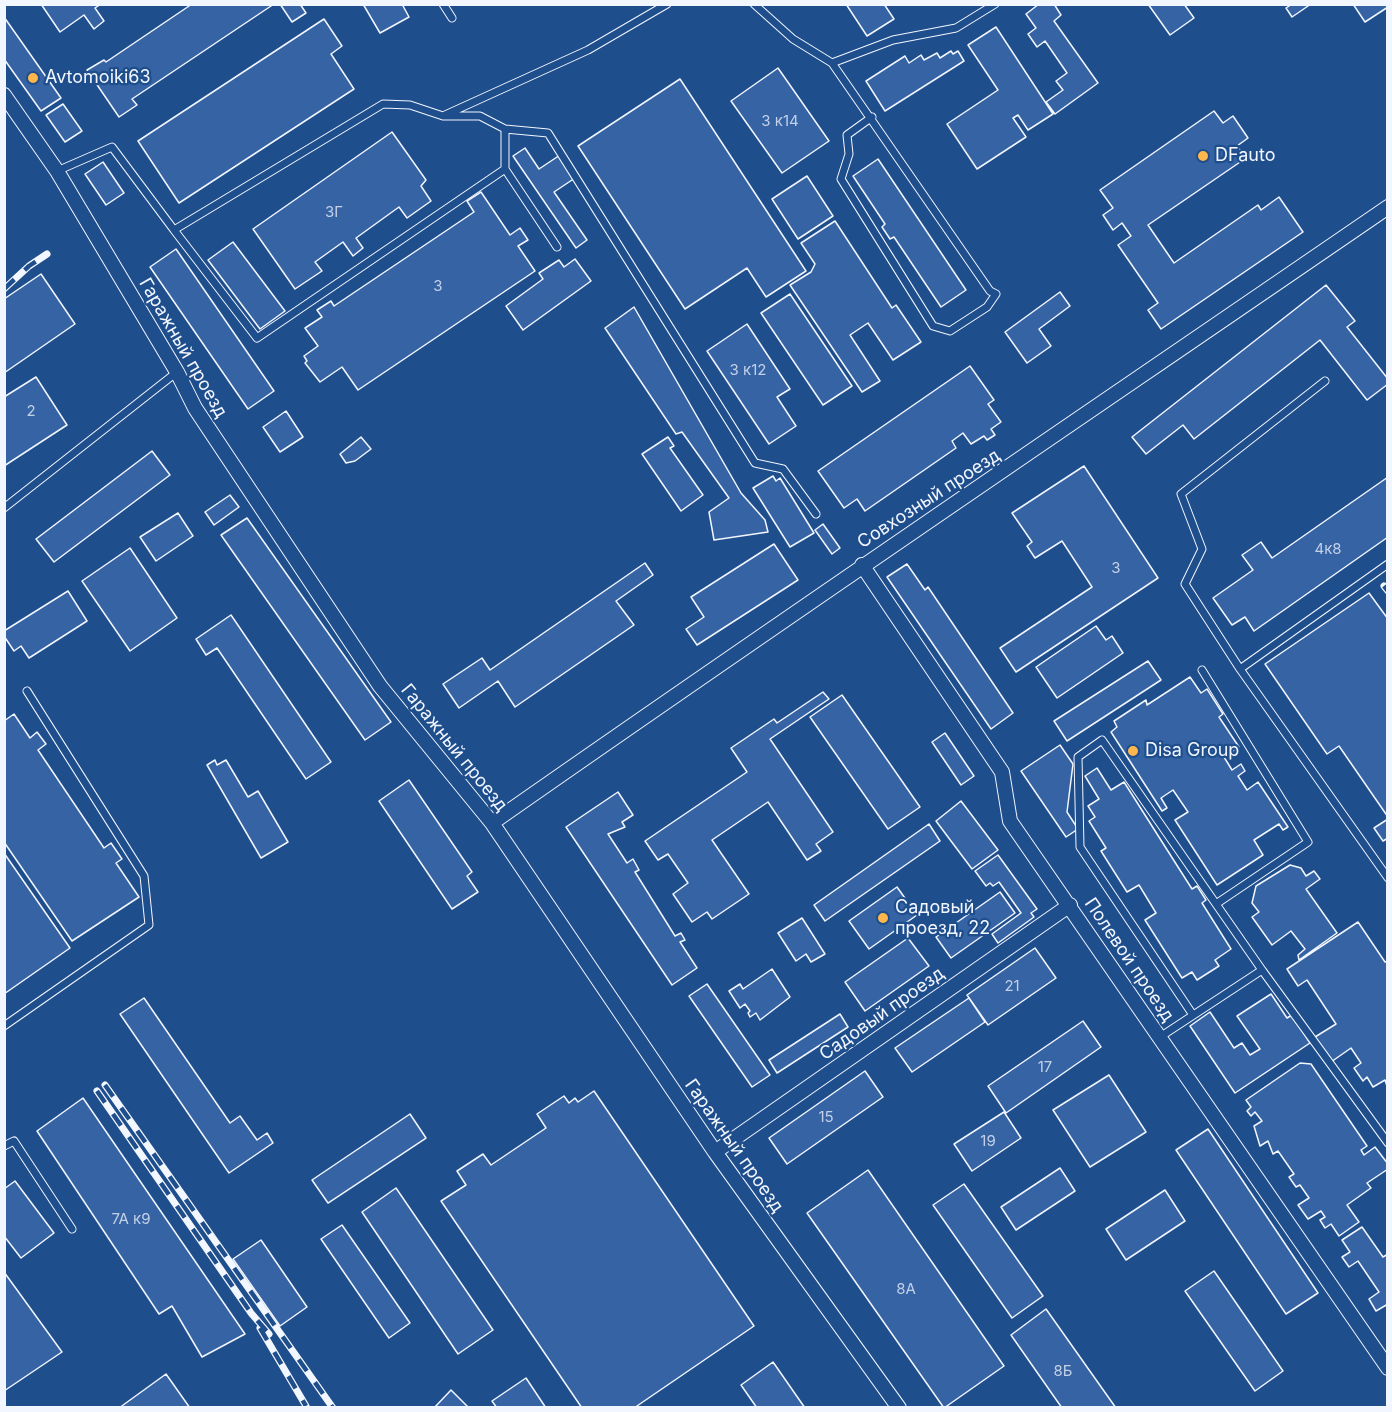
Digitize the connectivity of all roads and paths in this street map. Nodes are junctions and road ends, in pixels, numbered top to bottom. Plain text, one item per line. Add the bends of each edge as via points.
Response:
1 (443, 4) edge
2 (667, 4) edge
3 (754, 4) edge
4 (995, 4) edge
5 (452, 18) dead end
6 (832, 63) junction
7 (4, 95) edge
8 (443, 116) junction
9 (872, 117) junction
10 (505, 129) junction
11 (505, 169) junction
12 (57, 171) junction
13 (1388, 207) edge
14 (174, 230) junction
15 (557, 247) dead end
16 (177, 372) junction
17 (1325, 381) dead end
18 (4, 507) edge
19 (816, 514) dead end
20 (1388, 564) edge
21 (862, 565) junction
22 (1240, 669) junction
23 (1202, 670) dead end
24 (27, 691) dead end
25 (492, 823) junction
26 (1388, 878) edge
27 (1216, 904) junction
28 (1070, 905) junction
29 (1262, 970) junction
30 (1193, 1015) junction
31 (4, 1026) edge
32 (1160, 1037) junction
33 (1388, 1143) edge
34 (4, 1146) edge
35 (715, 1152) junction
36 (72, 1229) dead end
37 (1388, 1368) edge
38 (899, 1407) edge

1 - 5 lane
2 - 8 lane via 588,51
3 - 6 lane via 793,39
4 - 6 lane via 956,28 892,40
6 - 9 lane
7 - 12 street, Гаражный проезд
8 - 10 lane via 480,116
8 - 14 lane via 410,105 383,104
9 - 9 lane via 990,291 996,294 987,307 950,331 933,326 841,179 849,154 847,135
10 - 11 lane
10 - 19 lane via 548,133 755,463 783,469
11 - 14 lane via 257,338
11 - 15 lane
12 - 14 lane via 112,147
12 - 16 street, Гаражный проезд
13 - 21 street, Совхозный проезд
16 - 18 lane
16 - 25 street, Гаражный проезд via 195,408 380,686
17 - 22 lane via 1180,494 1202,549 1185,584
20 - 22 lane
21 - 25 street, Совхозный проезд
21 - 28 street, Полевой проезд via 1002,771 1010,820
22 - 26 lane
23 - 27 lane via 1308,842
24 - 31 lane via 144,876 148,925
25 - 35 street, Гаражный проезд
27 - 29 lane
27 - 30 lane via 1102,740 1078,758 1080,847
28 - 32 street, Полевой проезд
28 - 35 street, Садовый проезд
29 - 30 lane
29 - 33 lane
30 - 32 lane
32 - 37 street, Полевой проезд
34 - 36 lane via 14,1142
35 - 38 street, Гаражный проезд

